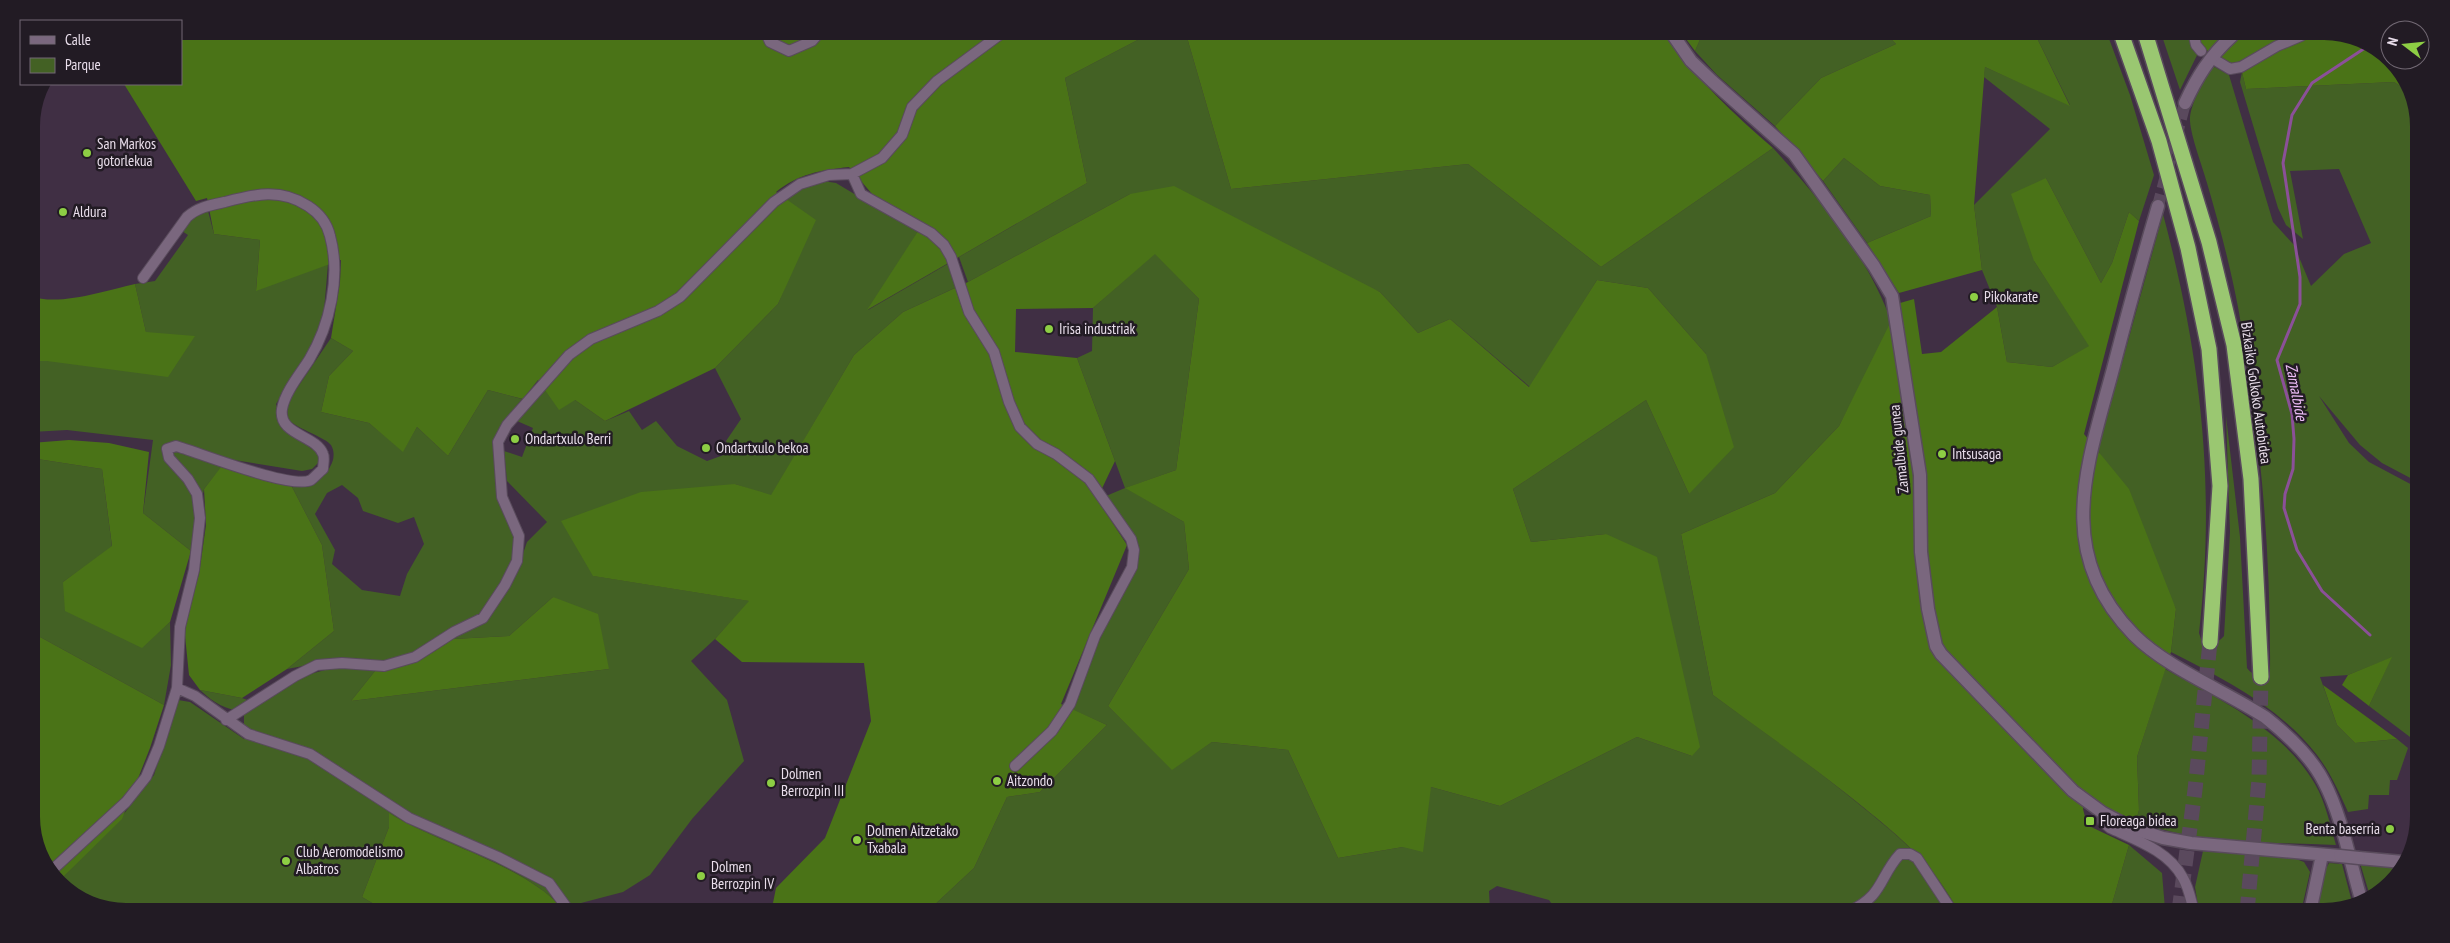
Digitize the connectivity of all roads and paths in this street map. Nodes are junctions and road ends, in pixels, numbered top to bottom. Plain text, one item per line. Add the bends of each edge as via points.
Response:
1 (769, 40) edge
2 (813, 40) edge
3 (993, 40) edge
4 (1677, 40) edge
5 (2123, 40) edge
6 (2147, 40) edge
7 (2195, 40) edge
8 (2228, 40) edge
9 (2291, 40) edge
10 (2201, 51) dead end
11 (2215, 60) dead end
12 (2185, 103) tunnel mouth
13 (852, 174) junction
14 (2158, 206) tunnel mouth
15 (143, 278) dead end
16 (2210, 642) tunnel mouth
17 (2261, 677) tunnel mouth
18 (177, 688) junction
19 (226, 720) junction
20 (1015, 766) dead end
21 (2102, 813) junction
22 (2322, 855) junction
23 (2397, 861) edge
24 (56, 866) edge
25 (2361, 894) edge
26 (563, 903) edge
27 (1865, 903) edge
28 (1947, 903) edge
29 (2191, 903) edge
30 (2312, 903) edge

1 - 2 street via 789,51
3 - 13 street via 937,81 912,107 902,136 882,158
4 - 21 street, Zamalbide gunea via 1712,81 1794,154 1885,283 1892,296 1909,396 1920,475 1921,552 1936,646 1954,669 2072,791
5 - 16 highway via 2160,141 2188,248 2209,349 2220,486
6 - 17 highway, Bizkaiko Golkoko Autobidea via 2209,242 2234,345 2251,479
7 - 10 street
8 - 12 street via 2208,61
9 - 11 street via 2241,67 2230,69
13 - 19 street via 829,175 800,184 774,202 680,297 658,311 591,339 570,355 507,425 498,442 502,498 519,536 517,561 483,618 415,657 384,666 317,665
13 - 20 street via 861,194 931,233 944,245 969,312 994,352 1020,426 1037,444 1056,454 1088,479 1131,539 1134,550 1132,567 1095,636 1070,704 1052,731
14 - 25 street via 2091,448 2082,511 2086,548 2105,596 2136,636 2164,658 2265,717 2304,754 2324,781 2332,799
15 - 18 street via 187,217 196,210 264,193 297,199 323,220 330,234 333,251 327,324 282,411 285,423 318,446 324,456 323,469 310,480 292,481 176,446 167,449 169,458 197,494 200,518 194,570 180,627
18 - 19 street via 195,696
18 - 24 street via 146,777 126,802
19 - 26 street via 248,734 310,754 409,818 549,883
21 - 22 street, Zamalbide gunea via 2132,828 2163,838
21 - 29 street via 2103,822 2110,828 2160,853 2175,866 2184,879
22 - 23 street, Zamalbide gunea, bridge
22 - 30 street
27 - 28 street via 1877,891 1900,854 1910,854 1917,858

